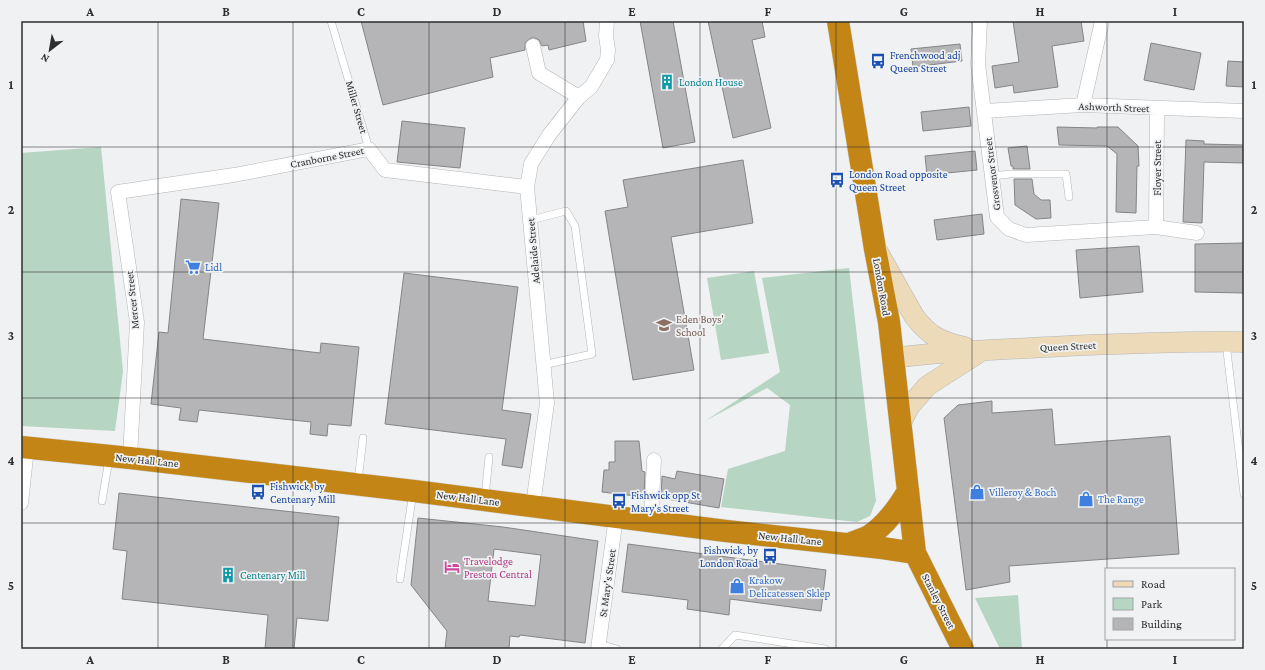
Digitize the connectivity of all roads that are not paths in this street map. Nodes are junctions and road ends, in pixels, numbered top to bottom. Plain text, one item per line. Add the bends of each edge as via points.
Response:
1 (332, 21) edge
2 (607, 21) edge
3 (838, 21) edge
4 (980, 21) edge
5 (1102, 21) edge
6 (533, 46) dead end
7 (579, 97) junction
8 (1083, 105) junction
9 (1157, 108) junction
10 (984, 111) junction
11 (1244, 111) edge
12 (369, 149) junction
13 (992, 176) junction
14 (527, 187) junction
15 (118, 192) joint
16 (1069, 196) dead end
17 (531, 220) junction
18 (1156, 227) junction
19 (1197, 233) dead end
20 (875, 246) junction
21 (1235, 342) edge
22 (982, 350) junction
23 (893, 358) junction
24 (543, 365) junction
25 (901, 423) junction
26 (363, 438) dead end
27 (24, 448) edge
28 (120, 457) junction
29 (489, 457) dead end
30 (654, 460) dead end
31 (358, 485) junction
32 (414, 491) junction
33 (908, 491) junction
34 (1244, 494) edge
35 (485, 500) junction
36 (102, 501) dead end
37 (21, 503) edge
38 (533, 505) junction
39 (616, 517) junction
40 (651, 521) junction
41 (849, 544) junction
42 (915, 554) junction
43 (400, 579) dead end
44 (598, 646) edge
45 (617, 649) edge
46 (722, 649) edge
47 (825, 649) edge
48 (963, 649) edge

1 - 12 lane, Miller Street
2 - 7 street, Adelaide Street via 607,60 591,87
3 - 20 highway, London Road
4 - 10 street, Grosvenor Street via 978,64
5 - 8 street
6 - 7 street via 539,73
7 - 14 street, Adelaide Street via 549,135 531,164
8 - 9 street, Ashworth Street
8 - 10 street, Ashworth Street
9 - 11 street, Ashworth Street
9 - 18 street, Floyer Street
10 - 13 street, Grosvenor Street
12 - 14 street, Cranborne Street via 385,170
12 - 15 street, Cranborne Street via 234,175
13 - 16 lane via 1066,174
13 - 18 street, Grosvenor Street via 997,217 1009,229 1026,235
14 - 17 street, Adelaide Street
15 - 28 street, Mercer Street via 137,322
17 - 24 street, Adelaide Street
17 - 24 lane via 566,211 575,226 592,354
18 - 19 street, Grosvenor Street
20 - 22 street via 914,316 929,333 949,344
20 - 23 highway, London Road
21 - 22 street, Queen Street
21 - 34 lane
22 - 23 street, Queen Street
22 - 25 street via 927,386 908,407
23 - 25 highway, London Road
24 - 38 street, Adelaide Street via 546,403
25 - 33 highway, London Road
26 - 31 lane
27 - 28 highway, New Hall Lane
27 - 37 street
28 - 31 highway, New Hall Lane
28 - 36 lane
29 - 35 lane
30 - 40 street
31 - 32 highway, New Hall Lane
32 - 35 highway, New Hall Lane
32 - 43 lane
33 - 41 highway via 897,509 878,529
33 - 42 highway, London Road
35 - 38 highway, New Hall Lane
38 - 39 highway, New Hall Lane
39 - 40 highway, New Hall Lane
39 - 44 street, St Mary's Street
40 - 41 highway, New Hall Lane
41 - 42 highway, New Hall Lane
42 - 48 highway, Stanley Street
44 - 45 lane
46 - 47 lane via 735,635

